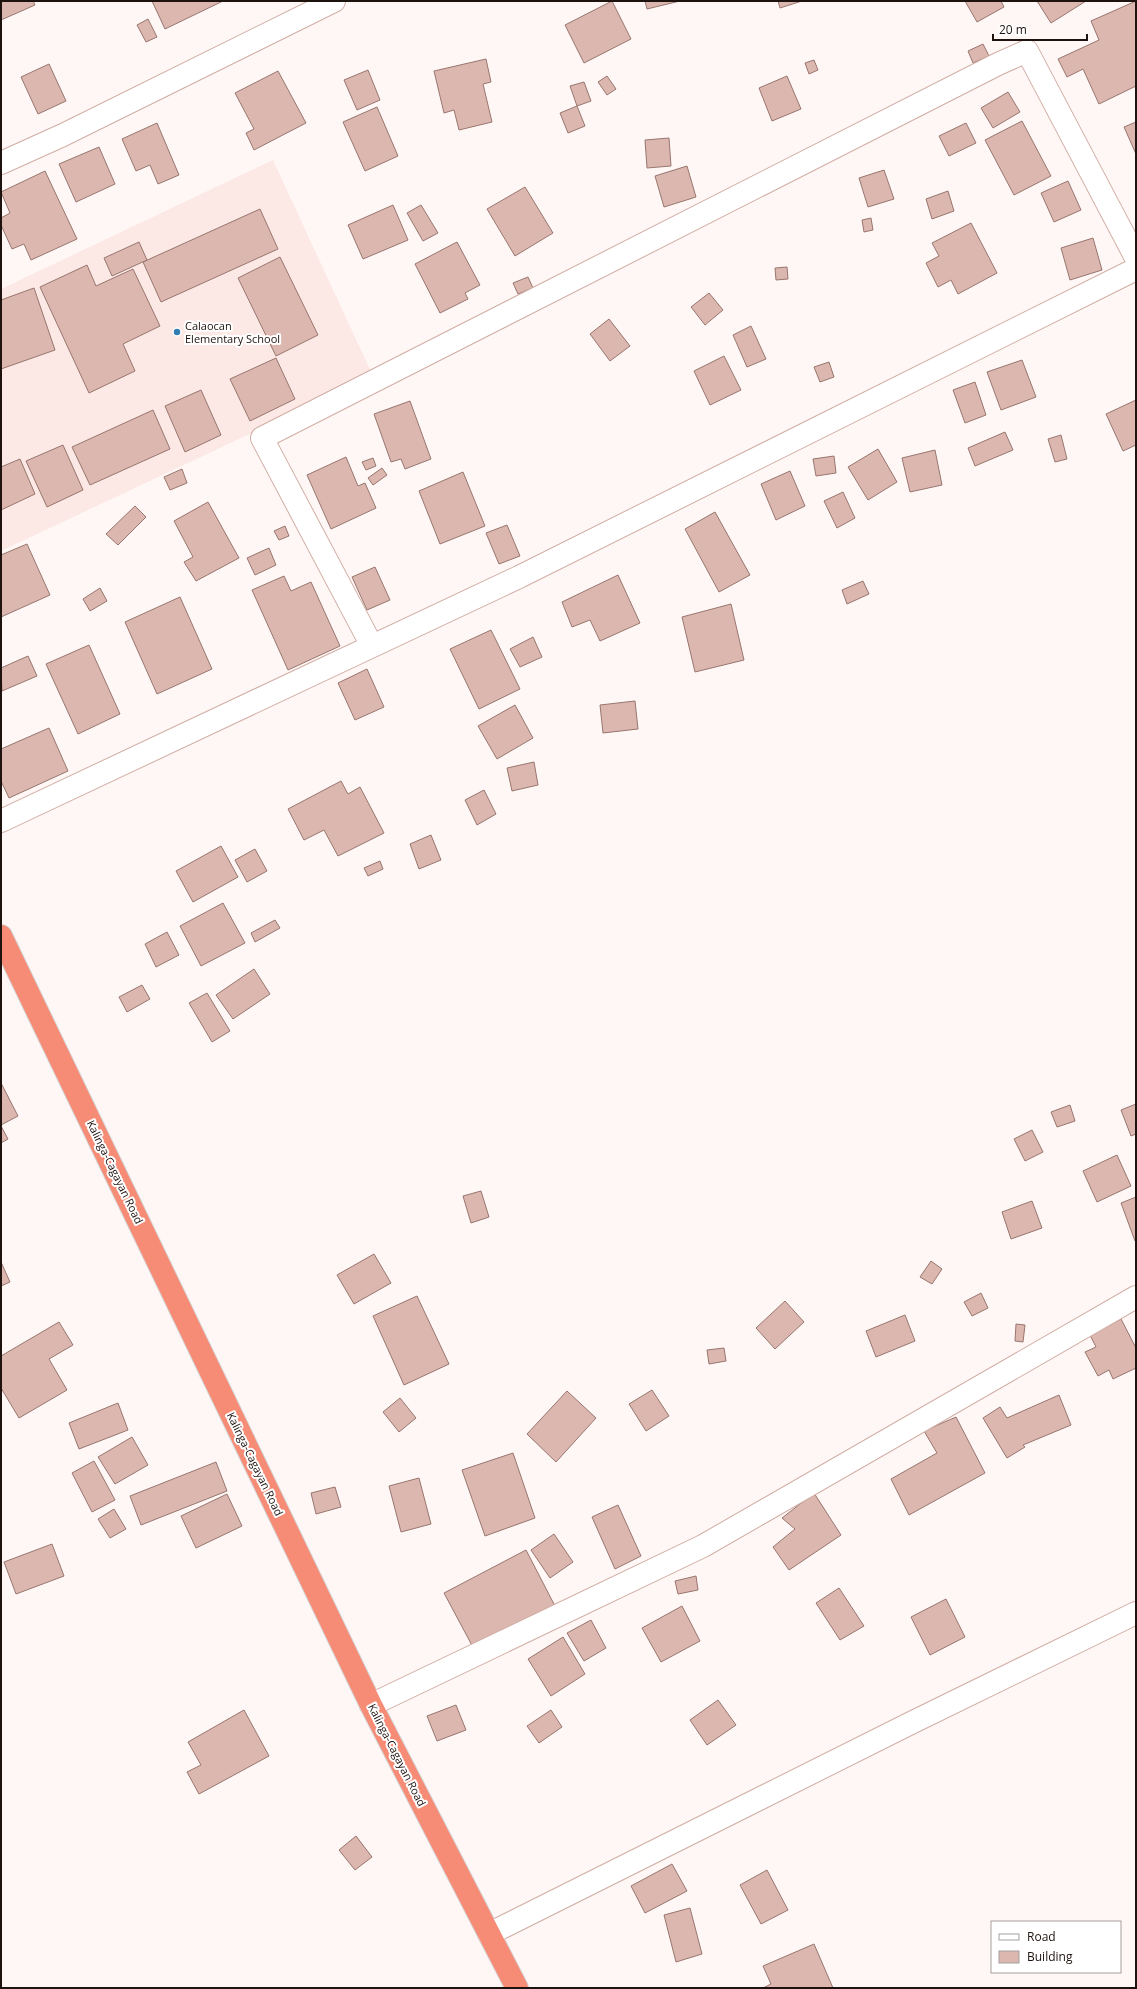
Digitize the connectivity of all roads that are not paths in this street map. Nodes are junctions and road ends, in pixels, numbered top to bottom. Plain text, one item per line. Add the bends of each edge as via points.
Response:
1 (334, 1) edge
2 (1, 163) edge
3 (1136, 258) edge
4 (1136, 269) edge
5 (372, 646) junction
6 (1, 821) edge
7 (1, 936) edge
8 (1136, 1297) edge
9 (1136, 1613) edge
10 (371, 1705) junction
11 (489, 1934) junction
12 (517, 1988) edge

1 - 2 street
3 - 5 street via 1027,51 998,64 262,438
4 - 5 street via 519,577
5 - 6 street
7 - 10 highway, Kalinga-Cagayan Road
8 - 10 street via 703,1546
9 - 11 street
10 - 11 highway, Kalinga-Cagayan Road
11 - 12 highway, Kalinga-Cagayan Road

